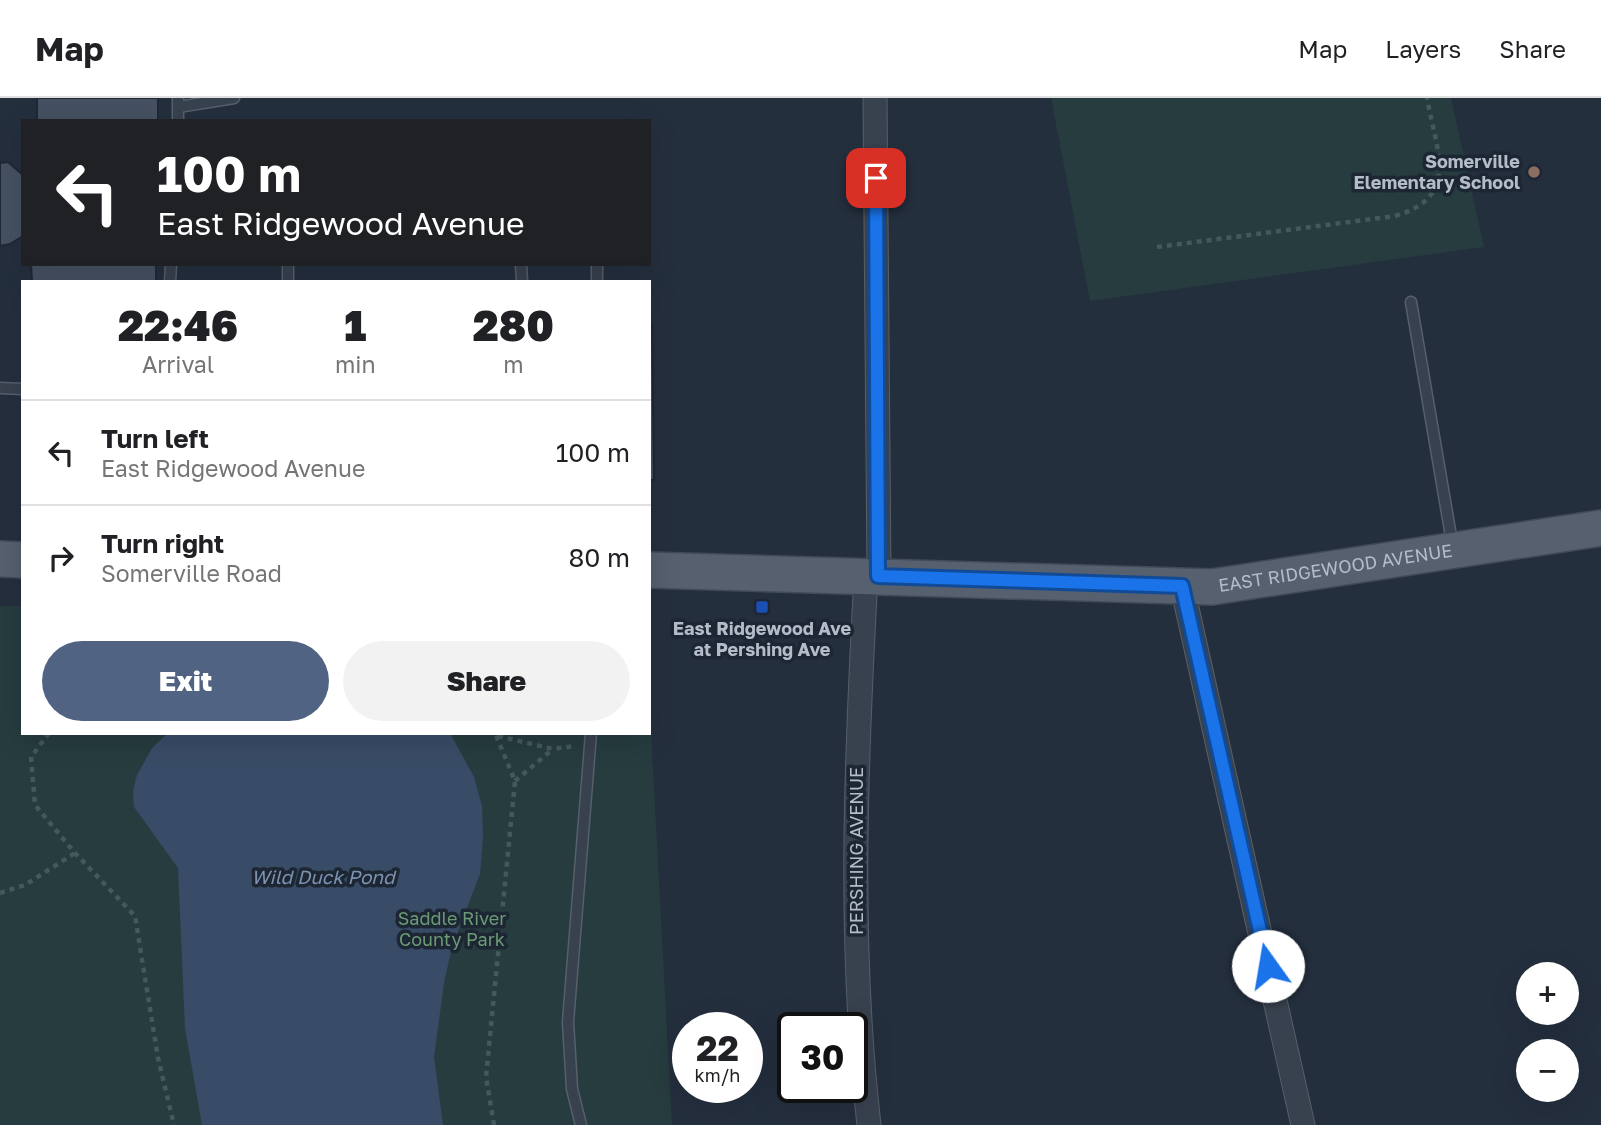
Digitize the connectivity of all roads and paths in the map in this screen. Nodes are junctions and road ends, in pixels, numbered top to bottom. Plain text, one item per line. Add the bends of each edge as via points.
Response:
1 (234, 98) edge
2 (875, 98) edge
3 (1427, 98) edge
4 (178, 102) edge
5 (1157, 247) dead end
6 (1410, 302) dead end
7 (0, 388) edge
8 (21, 389) edge
9 (1601, 528) edge
10 (1453, 550) junction
11 (0, 559) edge
12 (21, 560) edge
13 (651, 570) edge
14 (872, 576) junction
15 (1182, 586) junction
16 (48, 735) edge
17 (496, 735) edge
18 (590, 738) edge
19 (553, 749) junction
20 (515, 781) junction
21 (75, 853) junction
22 (0, 893) edge
23 (174, 1125) edge
24 (494, 1125) edge
25 (581, 1125) edge
26 (869, 1125) edge
27 (1303, 1125) edge

1 - 4 lane
2 - 14 street, PERSHING AVENUE
3 - 5 path via 1440,180 1423,206 1395,216
6 - 10 lane
7 - 8 lane
9 - 10 main road, EAST RIDGEWOOD AVENUE
10 - 15 main road, EAST RIDGEWOOD AVENUE via 1212,587
11 - 12 main road
13 - 14 main road, EAST RIDGEWOOD AVENUE
14 - 15 main road, EAST RIDGEWOOD AVENUE
14 - 26 street, PERSHING AVENUE via 857,753 856,898
15 - 27 street
16 - 21 path via 31,757 35,805
17 - 19 path
17 - 20 path
18 - 19 path
18 - 25 lane via 568,1022 572,1089
19 - 20 path
20 - 24 path via 486,1077
21 - 22 path via 25,886
21 - 23 path via 135,916

